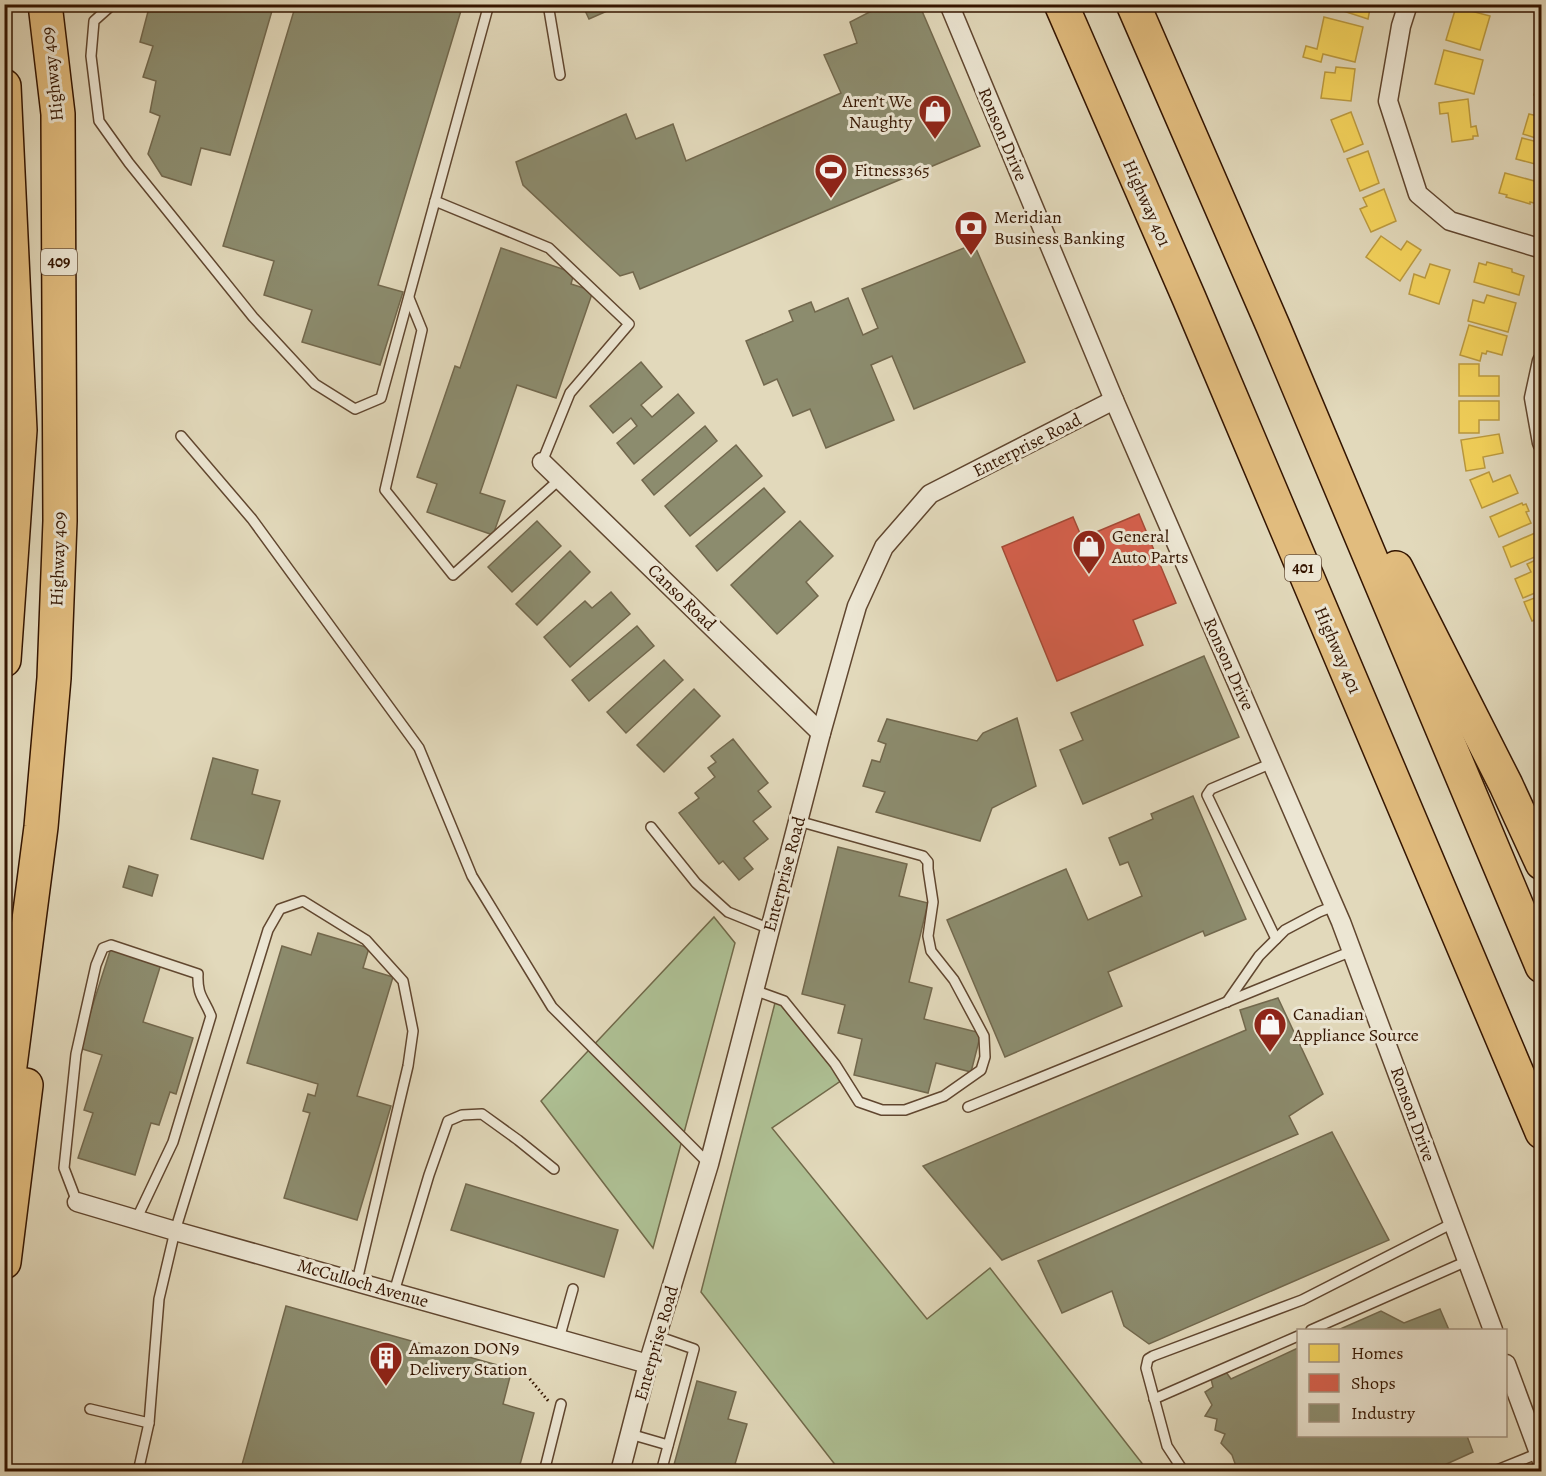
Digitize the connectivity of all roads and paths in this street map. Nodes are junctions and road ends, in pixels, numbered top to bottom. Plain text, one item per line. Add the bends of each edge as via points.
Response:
1 (45, 4) edge
2 (113, 4) edge
3 (489, 4) edge
4 (548, 4) edge
5 (949, 4) edge
6 (1061, 4) edge
7 (1132, 4) edge
8 (1408, 4) edge
9 (560, 75) dead end
10 (4, 86) edge
11 (435, 201) junction
12 (1542, 249) edge
13 (409, 298) junction
14 (1273, 326) junction
15 (1542, 361) edge
16 (1114, 400) junction
17 (181, 436) dead end
18 (1542, 443) edge
19 (542, 462) joint
20 (560, 479) junction
21 (4, 660) edge
22 (821, 733) junction
23 (1272, 763) junction
24 (798, 821) junction
25 (41, 827) junction
26 (651, 827) dead end
27 (1542, 863) edge
28 (1334, 906) junction
29 (770, 929) junction
30 (1276, 939) junction
31 (1352, 951) junction
32 (1542, 966) edge
33 (754, 990) junction
34 (1227, 1002) junction
35 (968, 1107) dead end
36 (4, 1112) edge
37 (1542, 1132) edge
38 (710, 1164) junction
39 (554, 1169) dead end
40 (77, 1202) joint
41 (137, 1218) junction
42 (1453, 1223) junction
43 (175, 1231) junction
44 (1467, 1261) junction
45 (4, 1262) edge
46 (357, 1281) junction
47 (573, 1289) dead end
48 (394, 1292) junction
49 (1313, 1329) edge
50 (1493, 1329) edge
51 (657, 1336) junction
52 (1297, 1337) edge
53 (560, 1339) junction
54 (648, 1364) junction
55 (1507, 1367) edge
56 (524, 1372) dead end
57 (1154, 1399) junction
58 (90, 1409) dead end
59 (560, 1409) joint
60 (149, 1423) junction
61 (630, 1434) junction
62 (668, 1445) junction
63 (1540, 1457) edge
64 (138, 1472) edge
65 (544, 1472) edge
66 (620, 1472) edge
67 (661, 1472) edge
68 (1184, 1472) edge
69 (1492, 1472) edge

1 - 25 highway, Highway 409 / 409 via 58,114 60,521 54,678
2 - 13 lane via 94,21 91,56 99,121 253,317 315,384 355,409 381,398
3 - 11 lane
4 - 9 lane
5 - 16 street, Ronson Drive
6 - 37 highway, Highway 401 / 401
7 - 14 highway
8 - 12 street via 1388,101 1418,194 1450,221
10 - 21 highway via 20,430
11 - 13 lane
11 - 19 lane via 549,248 629,324 570,393
13 - 20 lane via 422,330 384,490 453,575
14 - 27 highway via 1506,784
14 - 32 highway
15 - 18 street via 1534,398
16 - 22 street, Enterprise Road via 930,494 879,557 857,606
16 - 23 street, Ronson Drive
17 - 38 lane via 252,519 419,748 472,876 552,1007
19 - 20 street, Canso Road
20 - 22 street, Canso Road
22 - 24 street, Enterprise Road
23 - 28 street, Ronson Drive
23 - 30 lane via 1211,789 1207,795
24 - 29 street, Enterprise Road
24 - 33 lane via 923,856 928,862 933,902 928,936 931,951 954,980 984,1036 981,1070 944,1096 905,1110 882,1110 859,1102 835,1064 784,1001
25 - 36 highway, Highway 409 / 409
25 - 45 highway via 28,1071
26 - 29 lane via 696,883 728,912
28 - 30 lane via 1285,930
28 - 31 street, Ronson Drive
29 - 33 street, Enterprise Road
30 - 34 lane
31 - 34 lane
31 - 42 street, Ronson Drive
33 - 38 street, Enterprise Road
34 - 35 lane
38 - 51 street, Enterprise Road
39 - 48 lane via 482,1114 462,1115 448,1121
40 - 41 street, McCulloch Avenue
40 - 41 lane via 64,1168 76,1054 96,965 103,948 111,945 198,974 201,998 211,1016 173,1142
41 - 43 street, McCulloch Avenue
42 - 44 street, Ronson Drive
42 - 57 lane via 1302,1300 1153,1356 1146,1368
43 - 46 street, McCulloch Avenue
43 - 46 lane via 268,930 280,909 303,901 366,940 403,981 413,1031
43 - 60 lane via 159,1299
44 - 49 lane
44 - 50 street, Ronson Drive
46 - 48 street, McCulloch Avenue
47 - 53 lane
48 - 53 street, McCulloch Avenue
51 - 54 street, Enterprise Road
51 - 62 lane via 694,1348
52 - 57 lane
53 - 54 street, McCulloch Avenue
54 - 61 street, Enterprise Road
55 - 63 street
56 - 59 path
57 - 68 lane via 1167,1446
58 - 60 lane
59 - 65 lane
60 - 64 lane
61 - 62 lane
61 - 66 street, Enterprise Road
62 - 67 lane
63 - 69 lane

